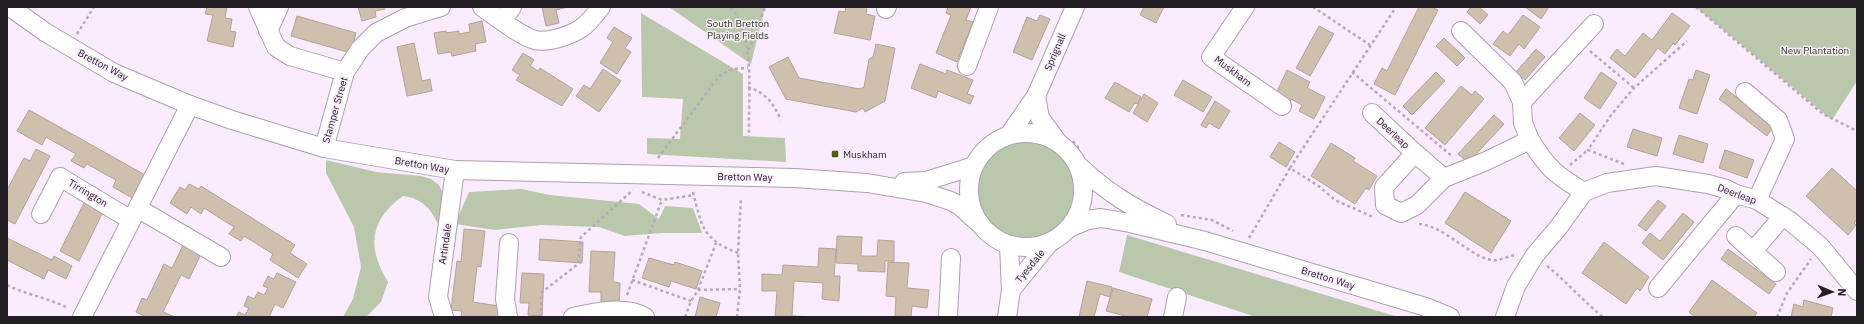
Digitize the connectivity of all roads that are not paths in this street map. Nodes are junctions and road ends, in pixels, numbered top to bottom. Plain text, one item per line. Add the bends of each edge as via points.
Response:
1 (10, 7) edge
2 (258, 7) edge
3 (279, 7) edge
4 (441, 7) edge
5 (482, 7) edge
6 (601, 7) edge
7 (989, 7) edge
8 (1075, 7) edge
9 (1245, 7) edge
10 (507, 14) edge
11 (1594, 24) dead end
12 (268, 31) junction
13 (1461, 31) dead end
14 (967, 66) dead end
15 (345, 72) junction
16 (1745, 92) dead end
17 (1036, 96) junction
18 (1522, 102) junction
19 (190, 105) junction
20 (1282, 106) dead end
21 (1372, 113) dead end
22 (1009, 135) junction
23 (1063, 138) junction
24 (1530, 140) junction
25 (324, 148) junction
26 (1414, 153) junction
27 (1080, 159) junction
28 (974, 166) junction
29 (455, 170) junction
30 (1444, 178) junction
31 (867, 183) junction
32 (1584, 192) junction
33 (1736, 194) junction
34 (1757, 200) junction
35 (41, 214) dead end
36 (135, 214) junction
37 (1783, 216) junction
38 (980, 224) junction
39 (1069, 228) junction
40 (1736, 236) dead end
41 (1205, 241) junction
42 (1050, 242) junction
43 (509, 243) dead end
44 (1009, 245) junction
45 (1753, 252) junction
46 (221, 257) dead end
47 (951, 258) dead end
48 (1776, 272) dead end
49 (1658, 288) dead end
50 (1011, 290) junction
51 (1857, 291) edge
52 (1178, 298) dead end
53 (76, 313) edge
54 (444, 317) edge
55 (508, 317) edge
56 (573, 317) edge
57 (645, 317) edge
58 (948, 317) edge
59 (1007, 317) edge
60 (1173, 317) edge
61 (1450, 317) edge
62 (1505, 317) edge

1 - 19 street, Bretton Way via 45,32 114,73
2 - 12 street
3 - 12 street
4 - 15 street, Stamper Street via 405,18 376,33 360,49
5 - 10 street
6 - 10 street via 579,30 549,39 534,40
7 - 14 street
8 - 17 street, Sprignall
9 - 20 street, Muskham via 1211,57
11 - 18 street
12 - 15 street via 276,47 290,56
13 - 18 street via 1513,82
15 - 25 street, Stamper Street
16 - 34 street via 1778,120 1785,139
17 - 22 street, Sprignall
17 - 23 street via 1040,118
18 - 24 street via 1523,123
19 - 25 street, Bretton Way
19 - 36 street
21 - 26 street, Deerleap
22 - 23 street via 1026,132
22 - 28 street via 982,152
23 - 27 street via 1069,152
24 - 30 street, Deerleap
24 - 32 street via 1543,161 1558,176
25 - 29 street, Bretton Way
26 - 30 street, Deerleap
26 - 30 street, Deerleap via 1384,187 1385,205 1401,213 1417,205
27 - 39 street via 1083,198 1078,214
27 - 41 street, Bretton Way via 1101,187 1133,208
28 - 31 street, Bretton Way via 926,181
28 - 38 street via 969,180 969,196 972,210
29 - 31 street, Bretton Way via 795,178
29 - 54 street, Artindale via 438,297
31 - 38 street, Bretton Way via 926,193 951,201
32 - 33 street, Deerleap via 1607,183 1656,176 1708,184
32 - 62 street via 1535,255 1516,286
33 - 34 street, Deerleap
33 - 49 street
34 - 37 street, Deerleap
35 - 36 street, Tirrington via 60,176
36 - 46 street, Tirrington
36 - 53 street
37 - 45 street
37 - 51 street, Deerleap via 1820,246
38 - 44 street via 993,237
39 - 41 street, Bretton Way via 1101,218
39 - 42 street
40 - 45 street
41 - 61 street, Bretton Way via 1426,307
42 - 44 street via 1023,248
42 - 50 street, Tyesdale
43 - 55 street via 505,300
44 - 50 street, Tyesdale
45 - 48 street
47 - 58 street
50 - 59 street, Tyesdale
52 - 60 street
56 - 57 street via 621,310

